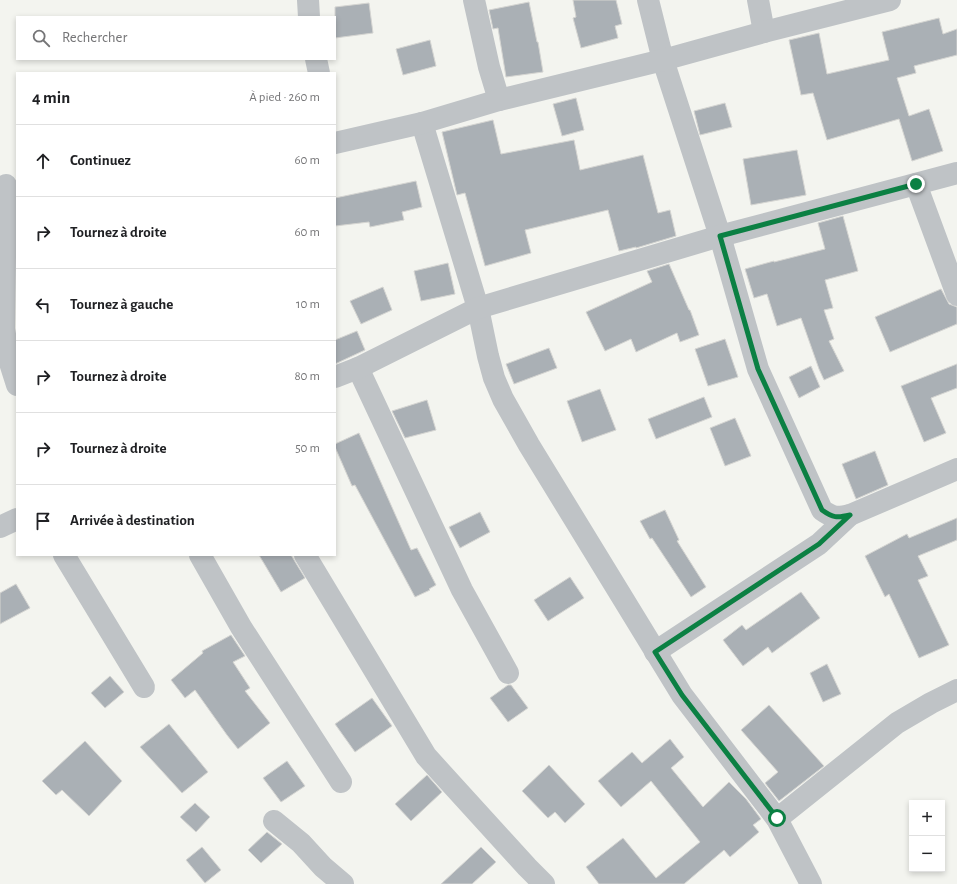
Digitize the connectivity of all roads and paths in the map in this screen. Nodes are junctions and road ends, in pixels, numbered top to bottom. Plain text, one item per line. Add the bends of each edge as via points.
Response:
1 (308, 0) edge
2 (474, 0) edge
3 (648, 0) edge
4 (758, 0) edge
5 (890, 0) edge
6 (309, 16) edge
7 (764, 32) junction
8 (316, 60) edge
9 (663, 60) junction
10 (319, 72) edge
11 (498, 100) junction
12 (422, 123) junction
13 (336, 143) edge
14 (957, 173) edge
15 (916, 184) junction
16 (8, 185) edge
17 (720, 236) junction
18 (957, 296) edge
19 (478, 308) junction
20 (358, 368) junction
21 (336, 377) edge
22 (16, 382) edge
23 (957, 469) edge
24 (850, 515) junction
25 (16, 519) edge
26 (0, 527) edge
27 (65, 556) edge
28 (201, 556) edge
29 (306, 556) edge
30 (655, 652) junction
31 (508, 673) dead end
32 (144, 687) dead end
33 (957, 690) edge
34 (341, 782) dead end
35 (777, 818) junction
36 (274, 821) dead end
37 (344, 884) edge
38 (544, 884) edge
39 (811, 884) edge

1 - 6 street
2 - 11 street
3 - 9 street
4 - 7 street
5 - 7 street
7 - 9 street
8 - 10 street
9 - 11 street
9 - 17 street
11 - 12 street
12 - 13 street
12 - 19 street
14 - 15 street
15 - 17 street
15 - 18 street
16 - 22 street via 4,328
17 - 19 street
17 - 24 street via 758,369 822,510 830,516 839,518
19 - 20 street
19 - 30 street via 494,378 503,399
20 - 21 street
20 - 31 street via 462,590
23 - 24 street
24 - 30 street via 819,544
25 - 26 street
27 - 32 street
28 - 34 street via 241,627
29 - 38 street via 426,756
30 - 35 street via 682,695
33 - 35 street via 897,723
35 - 39 street
36 - 37 street

